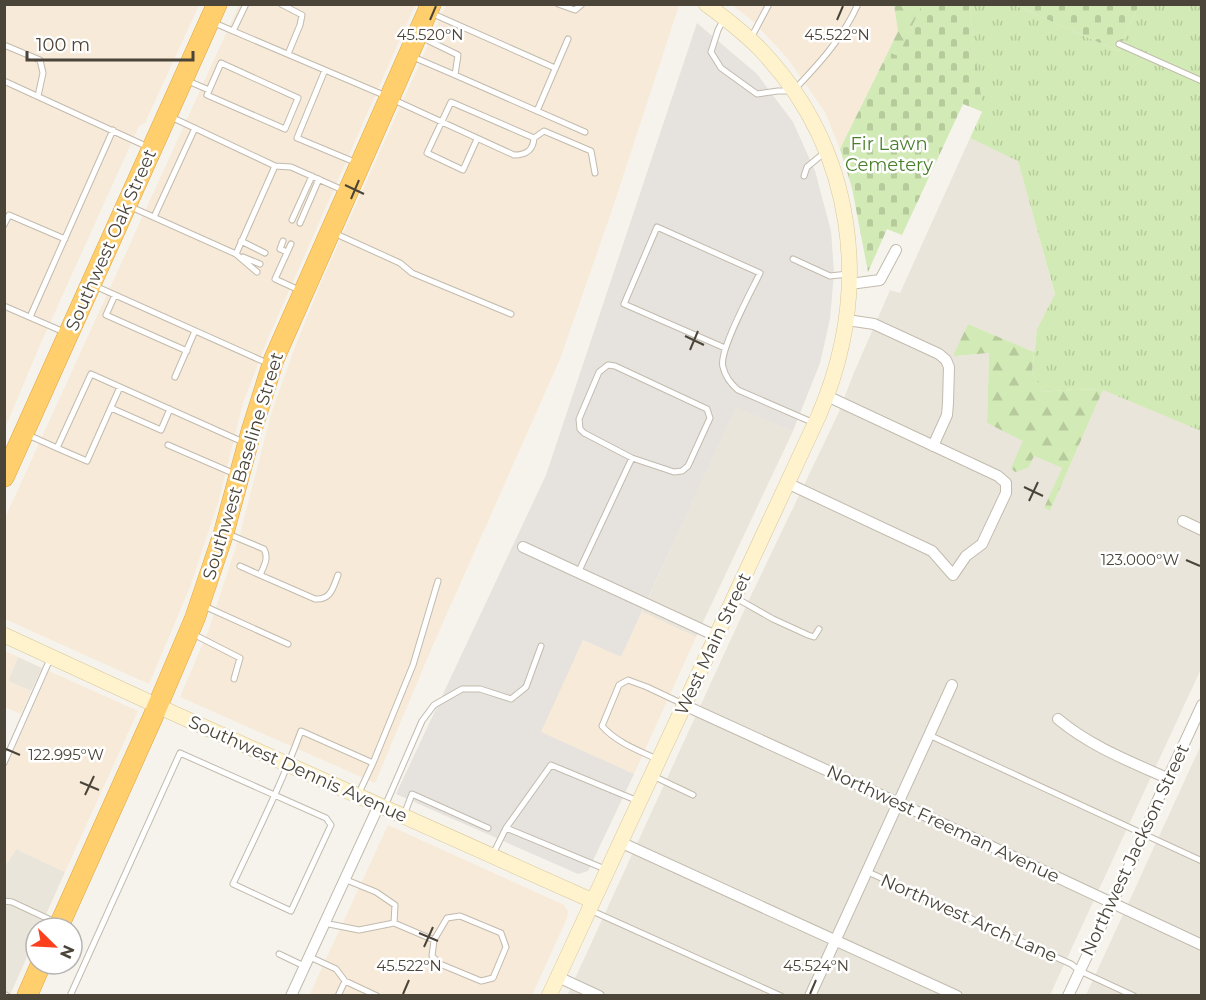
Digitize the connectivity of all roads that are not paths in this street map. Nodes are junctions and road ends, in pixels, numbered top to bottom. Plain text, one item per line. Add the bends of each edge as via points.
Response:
1 (246, 4) edge
2 (281, 4) edge
3 (558, 4) edge
4 (582, 4) edge
5 (706, 4) edge
6 (768, 4) edge
7 (858, 4) edge
8 (429, 8) edge
9 (214, 13) edge
10 (725, 18) junction
11 (234, 31) junction
12 (417, 35) junction
13 (568, 39) dead end
14 (750, 40) junction
15 (1119, 44) dead end
16 (4, 45) edge
17 (288, 54) junction
18 (408, 55) junction
19 (555, 68) junction
20 (325, 70) junction
21 (455, 75) junction
22 (183, 80) junction
23 (4, 81) edge
24 (1202, 81) edge
25 (209, 90) junction
26 (794, 92) junction
27 (38, 96) junction
28 (389, 98) junction
29 (537, 111) junction
30 (291, 115) junction
31 (167, 116) junction
32 (304, 120) junction
33 (441, 122) junction
34 (195, 128) junction
35 (113, 130) junction
36 (585, 132) dead end
37 (534, 138) junction
38 (477, 139) junction
39 (152, 149) junction
40 (826, 152) junction
41 (359, 164) junction
42 (275, 166) junction
43 (596, 173) dead end
44 (312, 176) junction
45 (804, 176) dead end
46 (319, 179) junction
47 (347, 192) junction
48 (127, 205) junction
49 (154, 218) junction
50 (292, 220) dead end
51 (300, 223) dead end
52 (4, 225) edge
53 (329, 231) junction
54 (65, 238) junction
55 (241, 241) junction
56 (283, 241) dead end
57 (291, 244) dead end
58 (896, 250) dead end
59 (287, 252) junction
60 (265, 253) dead end
61 (236, 254) junction
62 (276, 258) dead end
63 (793, 259) dead end
64 (283, 261) junction
65 (260, 264) dead end
66 (271, 269) dead end
67 (256, 272) dead end
68 (278, 272) junction
69 (268, 277) dead end
70 (275, 279) junction
71 (850, 279) junction
72 (91, 284) junction
73 (302, 292) junction
74 (115, 295) junction
75 (4, 306) edge
76 (511, 314) dead end
77 (30, 317) junction
78 (847, 320) junction
79 (195, 331) junction
80 (68, 334) junction
81 (725, 348) junction
82 (187, 351) junction
83 (272, 365) junction
84 (175, 377) dead end
85 (120, 387) junction
86 (827, 396) junction
87 (111, 408) junction
88 (170, 409) junction
89 (815, 423) junction
90 (24, 433) junction
91 (247, 444) junction
92 (168, 445) dead end
93 (933, 446) junction
94 (57, 448) junction
95 (632, 458) junction
96 (7, 465) edge
97 (239, 476) junction
98 (787, 483) junction
99 (1183, 521) dead end
100 (1202, 530) edge
101 (224, 532) junction
102 (523, 547) dead end
103 (240, 566) dead end
104 (578, 573) junction
105 (260, 575) junction
106 (338, 575) dead end
107 (438, 581) dead end
108 (734, 597) junction
109 (200, 604) junction
110 (819, 629) dead end
111 (188, 632) junction
112 (4, 635) edge
113 (716, 636) junction
114 (288, 644) dead end
115 (541, 646) dead end
116 (51, 657) junction
117 (234, 679) dead end
118 (952, 685) dead end
119 (684, 705) junction
120 (1202, 705) edge
121 (158, 706) junction
122 (1058, 719) dead end
123 (929, 735) junction
124 (658, 759) junction
125 (4, 763) edge
126 (373, 763) junction
127 (288, 765) junction
128 (651, 776) junction
129 (1167, 778) junction
130 (693, 795) dead end
131 (274, 796) junction
132 (358, 796) junction
133 (639, 801) junction
134 (899, 803) junction
135 (382, 806) junction
136 (403, 816) junction
137 (488, 828) dead end
138 (506, 828) junction
139 (1144, 835) junction
140 (620, 842) junction
141 (493, 856) junction
142 (1202, 861) edge
143 (607, 870) junction
144 (868, 872) junction
145 (344, 879) junction
146 (4, 901) edge
147 (1112, 903) junction
148 (591, 905) junction
149 (39, 916) edge
150 (63, 916) edge
151 (324, 923) junction
152 (394, 923) junction
153 (836, 939) junction
154 (434, 940) junction
155 (1202, 945) edge
156 (279, 954) dead end
157 (307, 961) junction
158 (1080, 971) junction
159 (36, 976) edge
160 (558, 977) junction
161 (345, 981) junction
162 (27, 996) edge
163 (70, 996) edge
164 (291, 996) edge
165 (338, 996) edge
166 (376, 996) edge
167 (549, 996) edge
168 (599, 996) edge
169 (781, 996) edge
170 (810, 996) edge
171 (957, 996) edge
172 (1068, 996) edge
173 (1134, 996) edge

1 - 11 lane
2 - 17 lane via 302,15
3 - 4 lane via 575,10
5 - 10 street, West Main Street
6 - 14 lane
7 - 26 lane via 826,56
8 - 12 highway, Southwest Baseline Street
8 - 19 lane
9 - 11 lane
9 - 22 highway, Southwest Oak Street
10 - 14 street, West Main Street
10 - 26 lane via 711,52 721,68 757,94
11 - 17 lane
12 - 18 highway, Southwest Baseline Street
12 - 21 lane via 458,55
13 - 19 lane
14 - 26 street, West Main Street
15 - 24 lane
16 - 27 lane via 40,60 43,73
17 - 20 lane
18 - 21 lane
18 - 28 highway, Southwest Baseline Street
19 - 29 lane
20 - 28 lane
20 - 32 lane
21 - 29 lane
22 - 25 lane
22 - 31 highway, Southwest Oak Street
23 - 27 lane
25 - 30 lane via 207,95 285,129
25 - 30 lane via 221,63 298,98
26 - 40 street, West Main Street
27 - 35 lane
28 - 33 lane
28 - 41 highway, Southwest Baseline Street
29 - 36 lane
30 - 32 lane
31 - 34 lane
31 - 39 highway, Southwest Oak Street
32 - 41 lane via 297,138
33 - 37 lane via 452,102
33 - 38 lane
33 - 38 lane via 427,153 463,170
34 - 42 lane
34 - 49 lane
35 - 39 lane
35 - 54 lane
37 - 38 lane via 530,151 514,155
37 - 43 lane via 543,131 591,151
39 - 48 highway, Southwest Oak Street
40 - 45 lane via 807,167
40 - 71 street, West Main Street via 844,214
41 - 47 highway, Southwest Baseline Street
42 - 44 lane via 291,167
42 - 55 lane
44 - 46 lane
44 - 50 lane
46 - 47 lane
46 - 51 lane
47 - 53 highway, Southwest Baseline Street
48 - 49 lane
48 - 72 highway, Southwest Oak Street
49 - 61 lane
52 - 54 lane via 9,215
53 - 73 highway, Southwest Baseline Street
53 - 76 lane via 400,262 412,273
54 - 77 lane
55 - 60 lane
55 - 61 lane
56 - 59 lane via 280,249
57 - 59 lane
58 - 71 street via 880,280
59 - 64 lane
61 - 65 lane
61 - 67 lane
62 - 64 lane
63 - 71 lane via 830,276
64 - 68 lane
66 - 68 lane
68 - 70 lane
69 - 70 lane
70 - 73 lane
71 - 78 street, West Main Street
72 - 74 lane
72 - 80 highway, Southwest Oak Street
73 - 83 highway, Southwest Baseline Street
74 - 79 lane
74 - 82 lane via 106,315
75 - 77 lane
77 - 80 lane
78 - 86 street, West Main Street via 838,366
78 - 93 street via 874,324 946,360 946,415
79 - 82 lane
79 - 83 lane
80 - 90 highway, Southwest Oak Street
81 - 81 lane via 760,273 657,227 624,303
81 - 89 lane via 722,366 738,390
82 - 84 lane
83 - 91 highway, Southwest Baseline Street
85 - 87 lane
85 - 88 lane
85 - 94 lane via 91,374
86 - 89 street, West Main Street
86 - 93 street
87 - 88 lane via 160,430
87 - 94 lane via 87,461
88 - 91 lane
89 - 98 street, West Main Street
90 - 94 lane
90 - 96 highway, Southwest Oak Street
91 - 97 highway, Southwest Baseline Street
92 - 97 lane
93 - 98 street via 1006,483 1006,493 982,544 966,555 953,576 932,551
95 - 95 lane via 682,471 710,413 608,365 599,372 579,424 584,433
95 - 104 lane
97 - 101 highway, Southwest Baseline Street
98 - 108 street, West Main Street
99 - 100 street
101 - 105 lane via 264,549 267,554
101 - 109 highway, Southwest Baseline Street
102 - 104 street
103 - 105 lane
104 - 113 street
105 - 106 lane via 324,600
107 - 126 lane via 412,665
108 - 110 lane via 808,635 814,637
108 - 113 street, West Main Street
109 - 111 highway, Southwest Baseline Street
109 - 114 lane
111 - 117 lane via 240,658
111 - 121 highway, Southwest Baseline Street
112 - 116 street, Southwest Dennis Avenue
113 - 119 street, West Main Street
115 - 135 lane via 526,687 511,699 480,689 462,689 434,705 422,721
116 - 121 street, Southwest Dennis Avenue
116 - 125 lane
118 - 123 street
119 - 124 street, West Main Street
119 - 124 lane via 628,680 619,685 602,726 626,745
119 - 134 street, Northwest Freeman Avenue
120 - 129 street, Northwest Jackson Street
121 - 127 street, Southwest Dennis Avenue
121 - 150 highway, Southwest Baseline Street
122 - 129 street via 1097,746
123 - 134 street
123 - 139 lane
124 - 128 street, West Main Street
126 - 127 lane via 301,730
126 - 132 lane
127 - 131 lane
127 - 132 street, Southwest Dennis Avenue
128 - 130 lane
128 - 133 street, West Main Street
129 - 139 street, Northwest Jackson Street
131 - 131 lane via 233,884 291,910 331,825 326,818
131 - 163 lane via 180,753
132 - 135 street, Southwest Dennis Avenue
133 - 138 lane via 551,765
133 - 140 street, West Main Street
134 - 144 street
134 - 147 street, Northwest Freeman Avenue
135 - 136 street, Southwest Dennis Avenue
135 - 145 street
136 - 137 lane via 412,794
136 - 141 street, Southwest Dennis Avenue
138 - 141 lane
138 - 143 lane
139 - 142 lane
139 - 147 street, Northwest Jackson Street
140 - 143 street, West Main Street
140 - 153 street
141 - 148 street, Southwest Dennis Avenue
143 - 148 street, West Main Street
144 - 153 street
144 - 158 lane, Northwest Arch Lane
145 - 151 street
145 - 152 lane via 395,905
146 - 149 lane
147 - 155 street, Northwest Freeman Avenue
147 - 158 street, Northwest Jackson Street
148 - 160 street, West Main Street
148 - 169 lane
151 - 152 lane via 359,930
151 - 157 street
152 - 154 lane
153 - 170 street
153 - 171 street
154 - 154 lane via 432,956 440,964 481,981 493,978 506,947 501,933 460,916 447,918
156 - 157 lane
157 - 161 lane via 336,969
157 - 164 street
158 - 172 street, Northwest Jackson Street
158 - 173 lane, Northwest Arch Lane
159 - 162 highway
160 - 167 street, West Main Street
160 - 168 street
161 - 165 lane
161 - 166 lane

